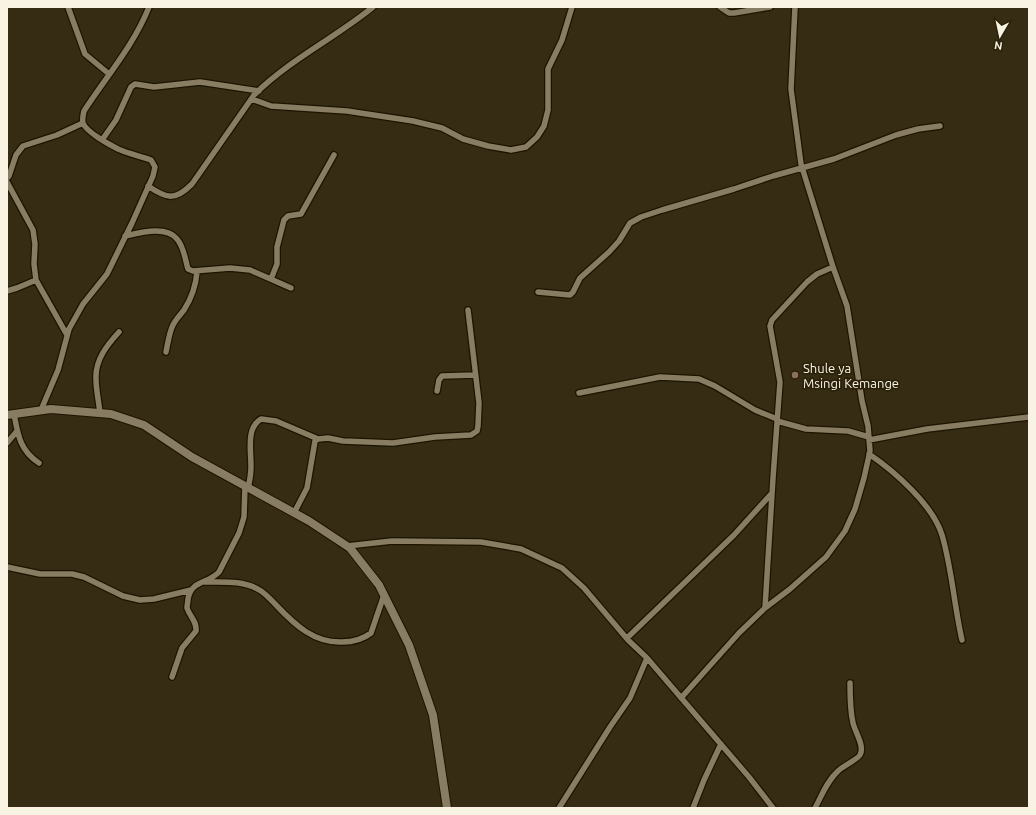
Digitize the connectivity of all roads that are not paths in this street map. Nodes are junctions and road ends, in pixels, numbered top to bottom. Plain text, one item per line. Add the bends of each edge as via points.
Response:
1 (68, 7) edge
2 (149, 7) edge
3 (373, 7) edge
4 (572, 7) edge
5 (720, 7) edge
6 (770, 7) edge
7 (795, 7) edge
8 (109, 74) junction
9 (258, 91) junction
10 (252, 99) junction
11 (83, 123) junction
12 (940, 126) dead end
13 (102, 140) junction
14 (334, 155) dead end
15 (802, 168) junction
16 (7, 178) edge
17 (7, 182) edge
18 (148, 186) junction
19 (125, 236) junction
20 (833, 267) junction
21 (197, 272) junction
22 (271, 278) junction
23 (36, 280) junction
24 (291, 288) dead end
25 (7, 291) edge
26 (538, 292) dead end
27 (468, 310) dead end
28 (118, 332) dead end
29 (67, 335) junction
30 (166, 352) dead end
31 (475, 375) junction
32 (438, 392) dead end
33 (579, 393) dead end
34 (41, 410) junction
35 (11, 414) edge
36 (100, 414) junction
37 (1029, 417) edge
38 (777, 420) junction
39 (17, 431) junction
40 (318, 439) junction
41 (869, 439) junction
42 (7, 444) edge
43 (869, 454) junction
44 (39, 463) dead end
45 (246, 487) junction
46 (772, 494) junction
47 (294, 513) junction
48 (346, 546) junction
49 (7, 567) edge
50 (204, 582) junction
51 (190, 590) junction
52 (384, 595) junction
53 (765, 608) junction
54 (627, 638) junction
55 (962, 640) dead end
56 (647, 658) junction
57 (172, 677) dead end
58 (850, 683) dead end
59 (681, 698) junction
60 (721, 744) junction
61 (447, 808) edge
62 (559, 808) edge
63 (693, 808) edge
64 (773, 808) edge
65 (815, 808) edge

1 - 8 street via 85,54
2 - 8 street via 142,24
3 - 9 street
4 - 10 street via 562,40 548,69 548,110 544,126 526,147 510,150 488,146 463,139 442,128 413,121 347,111 271,106
5 - 6 street via 734,13
7 - 15 street via 791,89
8 - 11 street via 84,111
9 - 10 street
9 - 13 street via 200,82 154,87 135,84
10 - 18 street via 187,189 174,197 167,197
11 - 13 street via 85,128
11 - 16 street via 23,146 16,155
12 - 15 street via 896,135 834,159
13 - 18 street via 153,162 155,167
14 - 22 street via 301,214 288,216 284,220
15 - 20 street
15 - 26 street via 641,217 630,223 609,252 580,278 570,295
17 - 23 street via 33,230
18 - 19 street
19 - 21 street via 148,231 170,234 176,237 188,269
19 - 29 street via 107,274 83,304
20 - 38 street via 807,282 772,320 770,326 780,382
20 - 41 street via 847,306
21 - 22 street via 236,268
21 - 30 street via 189,301 170,333
22 - 24 street
23 - 25 street
23 - 29 street
27 - 31 street
28 - 36 street via 104,351 97,369
29 - 34 street via 58,370
31 - 32 street via 442,376
31 - 40 street via 479,403 478,426 477,431 471,435 393,443
33 - 38 street via 660,377 699,379
34 - 35 main road
34 - 36 main road
35 - 39 street
36 - 45 main road via 111,414 144,425 192,457
37 - 41 street via 927,429
38 - 41 street via 806,429 848,431
38 - 46 street
39 - 42 street
39 - 44 street via 22,447
40 - 45 street via 276,421 257,421 250,439 251,468
40 - 47 street via 308,488
41 - 43 street
43 - 53 street via 855,509 845,531 826,557
43 - 55 street via 907,484 930,512 942,533
45 - 47 main road
45 - 50 street via 244,517 239,533 219,572
46 - 53 street
46 - 54 street via 734,535
47 - 48 main road
48 - 52 main road via 379,585
48 - 54 street via 392,541 481,542 521,549 562,568 584,588
49 - 51 street via 40,574 72,574 123,596 140,600
50 - 51 street
50 - 52 street via 245,584 260,591 290,620 315,638 330,642 357,640 371,633
51 - 57 street via 188,609 195,621 196,631 182,648
52 - 61 main road via 409,645 433,715
53 - 59 street
54 - 56 street
56 - 59 street
56 - 62 street via 630,698
58 - 65 street via 850,704 853,724 861,746 860,755 829,780
59 - 60 street
60 - 63 street
60 - 64 street

